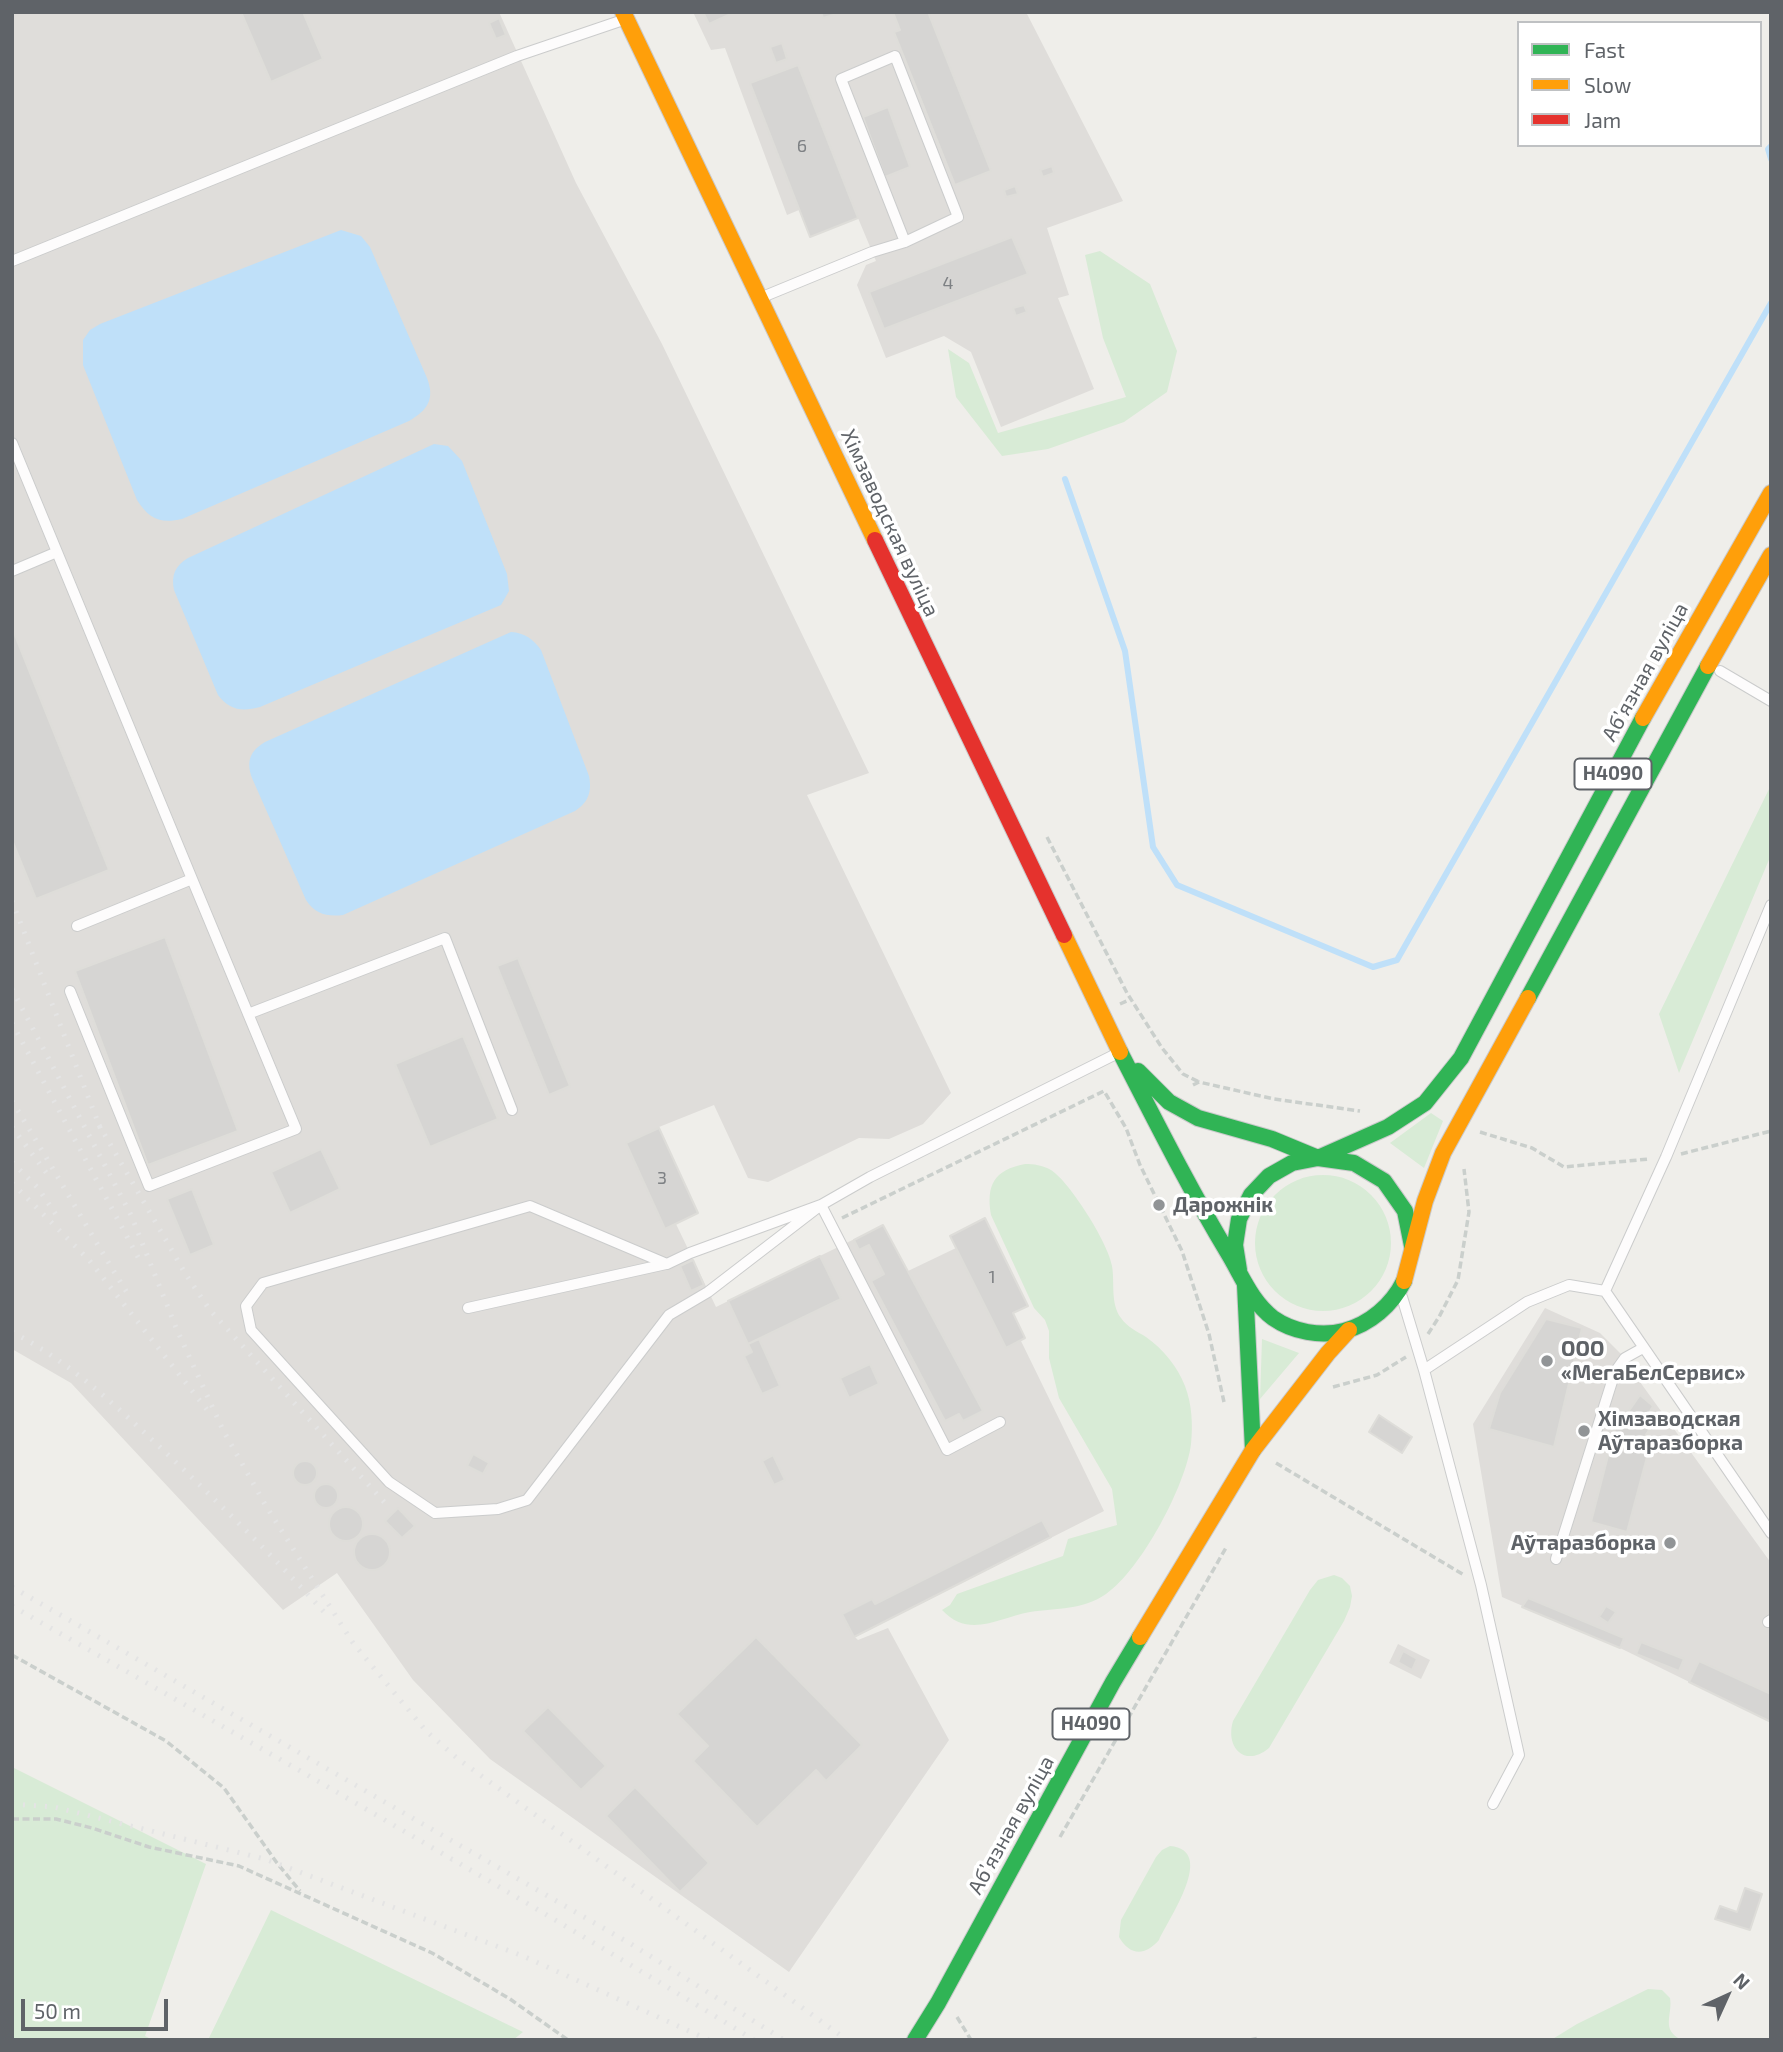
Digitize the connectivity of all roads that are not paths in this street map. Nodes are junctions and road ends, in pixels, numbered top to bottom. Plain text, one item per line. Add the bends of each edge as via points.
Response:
1 (624, 16) edge
2 (905, 243) junction
3 (12, 261) edge
4 (760, 298) junction
5 (12, 443) edge
6 (1771, 493) edge
7 (57, 552) junction
8 (1771, 555) edge
9 (12, 571) edge
10 (1720, 671) dead end
11 (1771, 701) edge
12 (192, 879) junction
13 (1771, 905) edge
14 (77, 926) dead end
15 (70, 991) dead end
16 (248, 1014) junction
17 (1120, 1052) junction
18 (512, 1110) dead end
19 (1318, 1158) junction
20 (821, 1205) junction
21 (1412, 1246) junction
22 (667, 1264) junction
23 (1242, 1278) junction
24 (1400, 1290) junction
25 (1605, 1291) junction
26 (468, 1308) dead end
27 (1349, 1330) junction
28 (1643, 1348) junction
29 (1424, 1370) junction
30 (1000, 1422) dead end
31 (1253, 1450) junction
32 (1771, 1533) edge
33 (1556, 1559) dead end
34 (1493, 1804) dead end
35 (915, 2040) edge

1 - 3 lane
1 - 4 main road, Хімзаводская вуліца
2 - 2 lane via 958,218 895,56 841,79
2 - 4 lane
4 - 17 main road, Хімзаводская вуліца
5 - 7 lane
6 - 19 main road, Абʼязная вуліца / Н4090 via 1651,701 1461,1058 1425,1103 1388,1127
7 - 9 lane
7 - 12 lane
8 - 21 main road, Н4090 via 1456,1122 1429,1187
10 - 11 lane
12 - 14 lane
12 - 16 lane
13 - 25 lane
15 - 16 lane via 149,1186 296,1129
16 - 18 lane via 445,938
17 - 19 main road via 1169,1102 1198,1118
17 - 20 lane
17 - 23 main road, Хімзаводская вуліца via 1189,1188
19 - 21 main road, Н4090 via 1354,1163 1384,1181 1405,1211
19 - 23 main road, Н4090 via 1292,1163 1269,1176 1251,1195 1235,1245
20 - 22 lane
20 - 22 lane via 708,1292 669,1315 527,1500 498,1509 435,1513 389,1482 251,1330 246,1306 263,1283 530,1206
20 - 30 lane via 947,1450
21 - 24 main road, Н4090
22 - 26 lane
23 - 27 main road, Н4090 via 1259,1305 1278,1321 1301,1331
23 - 31 main road, Н4090
24 - 27 main road, Н4090 via 1378,1315
24 - 29 lane
25 - 28 lane
25 - 29 lane via 1569,1286 1527,1302
27 - 31 main road, Н4090
28 - 32 lane
28 - 33 lane via 1625,1358 1615,1372
29 - 34 lane via 1481,1585 1519,1755
31 - 35 main road, Абʼязная вуліца / Н4090 via 1113,1682

